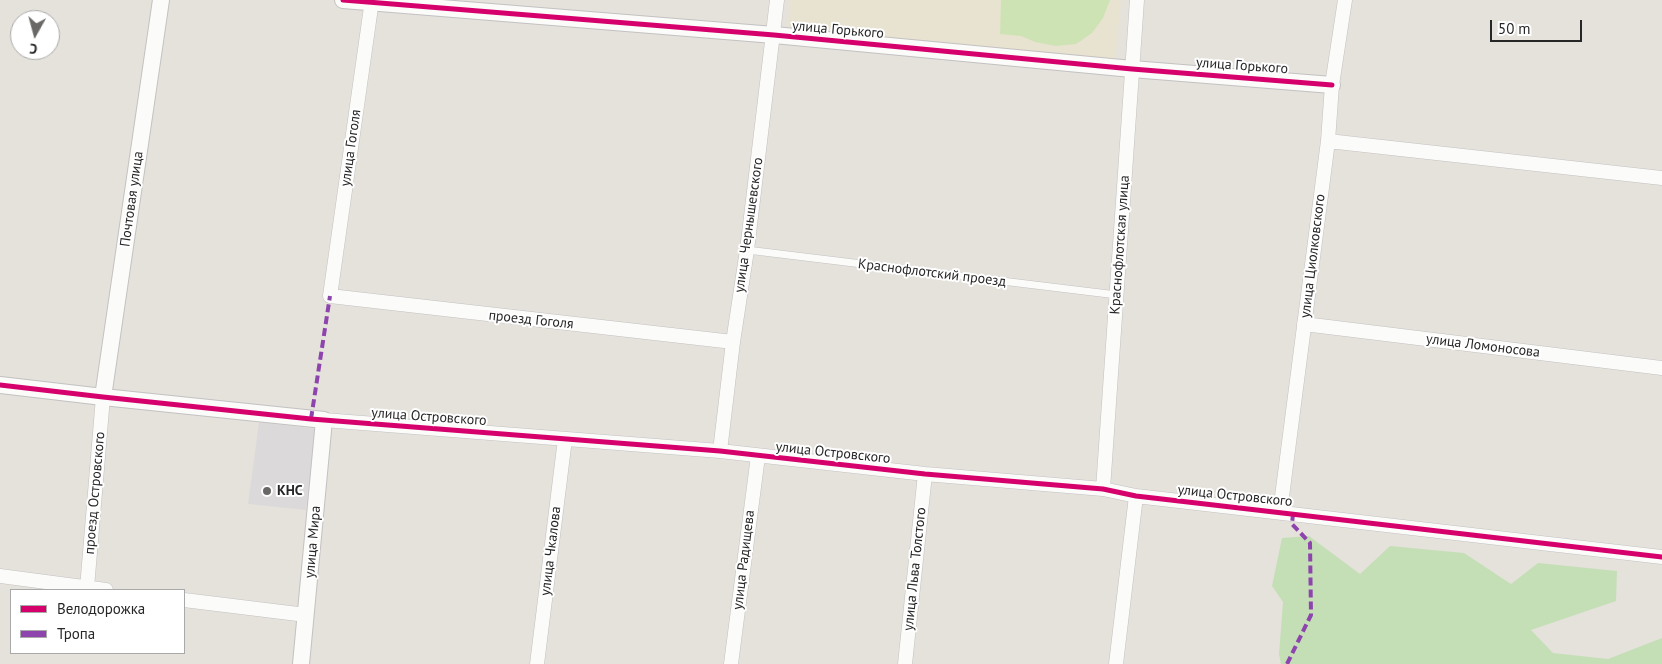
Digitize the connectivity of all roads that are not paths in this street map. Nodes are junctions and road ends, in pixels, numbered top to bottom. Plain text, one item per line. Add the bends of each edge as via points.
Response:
1 (161, 0) edge
2 (343, 0) edge
3 (777, 0) edge
4 (1137, 0) edge
5 (1345, 0) edge
6 (372, 1) edge
7 (774, 35) junction
8 (1132, 69) junction
9 (1332, 84) junction
10 (1328, 141) junction
11 (1662, 178) edge
12 (747, 250) junction
13 (1117, 295) junction
14 (330, 296) joint
15 (1304, 324) junction
16 (733, 342) junction
17 (1662, 368) edge
18 (0, 385) edge
19 (102, 397) junction
20 (324, 420) junction
21 (565, 439) junction
22 (720, 451) junction
23 (758, 456) junction
24 (925, 474) junction
25 (1103, 489) junction
26 (1136, 496) junction
27 (1280, 512) junction
28 (1662, 557) edge
29 (0, 576) edge
30 (87, 588) junction
31 (96, 589) edge
32 (185, 600) edge
33 (306, 615) junction
34 (301, 664) edge
35 (537, 664) edge
36 (731, 664) edge
37 (905, 664) edge
38 (1116, 664) edge

1 - 19 street, Почтовая улица
2 - 6 street, улица Горького
3 - 7 street, улица Чернышевского
4 - 8 street, Краснофлотская улица
5 - 9 street, улица Циолковского
6 - 7 street, улица Горького
6 - 14 street, улица Гоголя
7 - 8 street, улица Горького
7 - 12 street, улица Чернышевского
8 - 9 street, улица Горького
8 - 13 street, Краснофлотская улица
9 - 10 street, улица Циолковского
10 - 11 street
10 - 15 street, улица Циолковского
12 - 13 lane, Краснофлотский проезд
12 - 16 street, улица Чернышевского
13 - 25 street, Краснофлотская улица
14 - 16 street, проезд Гоголя
15 - 17 street, улица Ломоносова
15 - 27 street, улица Циолковского
16 - 22 street, улица Чернышевского
18 - 19 street, улица Островского
19 - 20 street, улица Островского
19 - 30 street, проезд Островского
20 - 21 street, улица Островского
20 - 33 street, улица Мира
21 - 22 street, улица Островского
21 - 35 street, улица Чкалова
22 - 23 street, улица Островского
23 - 24 street, улица Островского
23 - 36 street, улица Радищева
24 - 25 street, улица Островского
24 - 37 street, улица Льва Толстого
25 - 26 street, улица Островского
26 - 27 street, улица Островского
26 - 38 street
27 - 28 street, улица Островского
29 - 30 street
30 - 31 street
32 - 33 street
33 - 34 street, улица Мира

